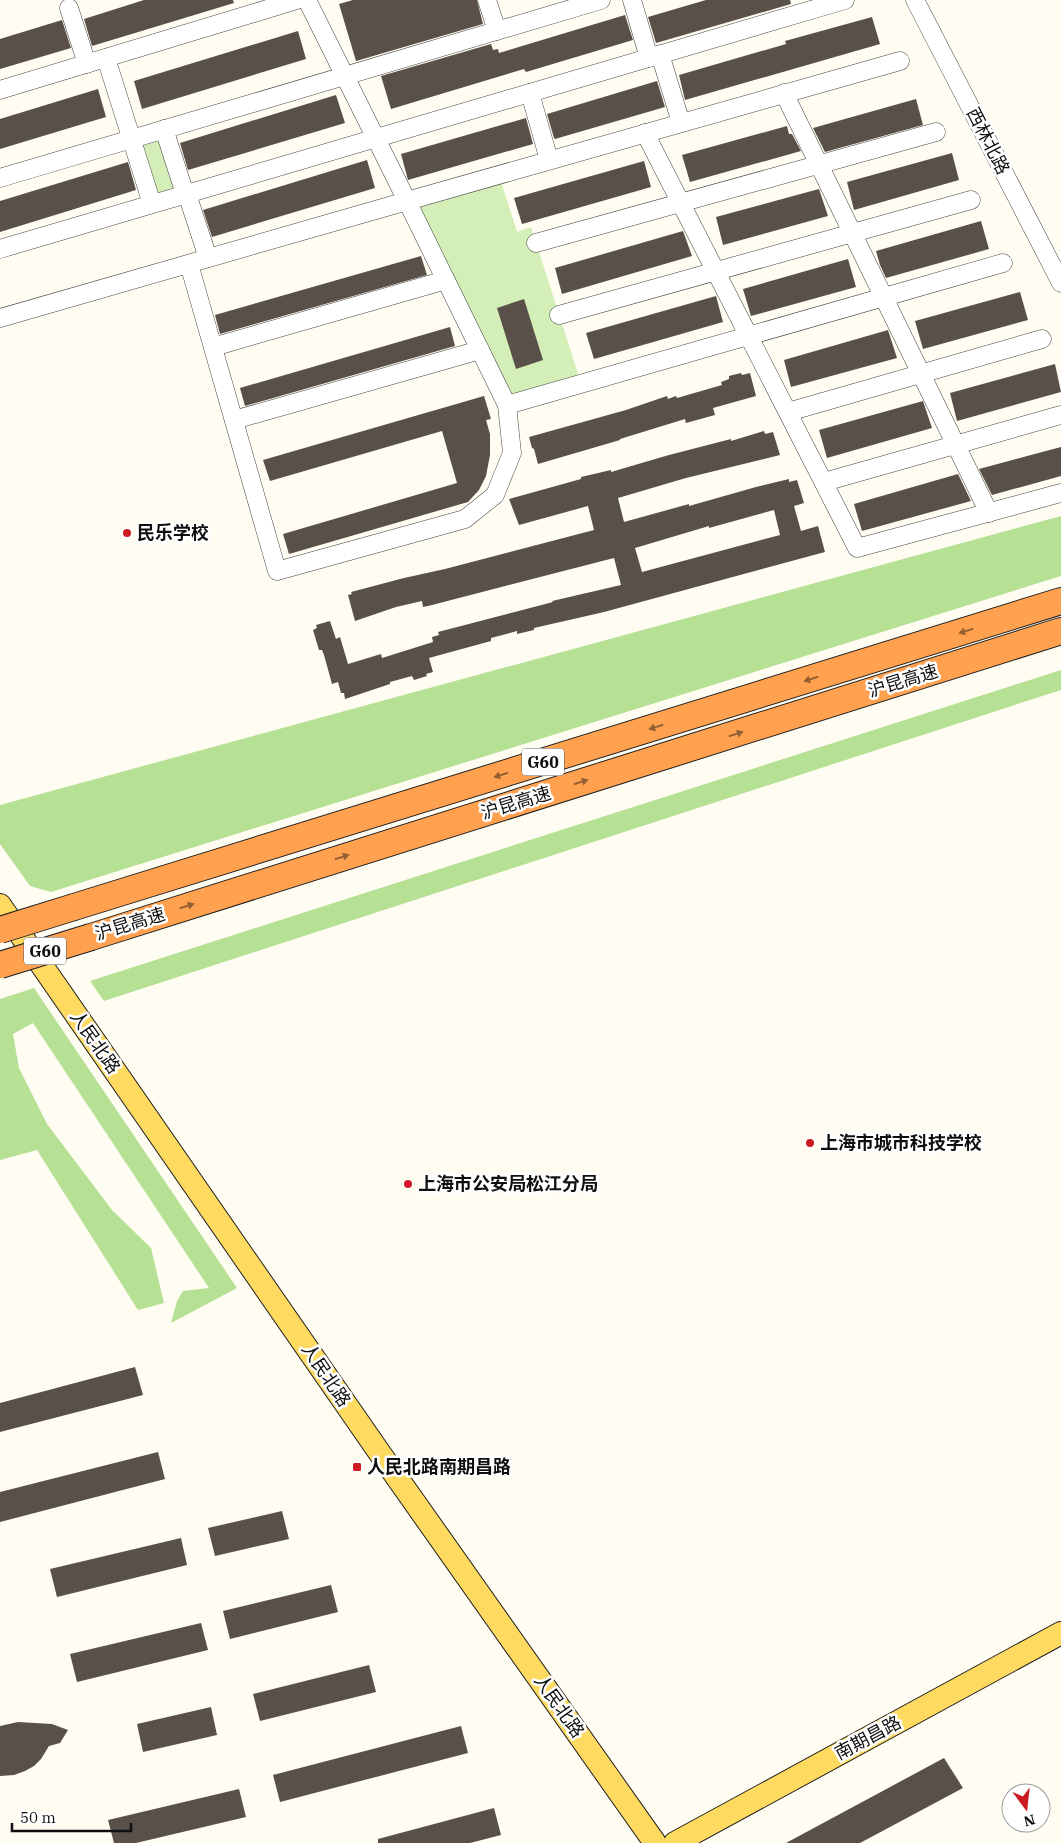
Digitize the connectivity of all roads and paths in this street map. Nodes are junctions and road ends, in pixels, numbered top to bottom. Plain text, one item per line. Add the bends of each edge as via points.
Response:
1 (297, 0) edge
2 (307, 0) edge
3 (487, 0) edge
4 (602, 0) edge
5 (632, 0) edge
6 (845, 0) edge
7 (915, 0) edge
8 (69, 8) dead end
9 (497, 31) junction
10 (655, 56) junction
11 (106, 58) junction
12 (900, 61) dead end
13 (87, 64) junction
14 (345, 76) junction
15 (0, 90) edge
16 (530, 93) junction
17 (784, 94) junction
18 (681, 123) junction
19 (164, 129) junction
20 (936, 132) dead end
21 (646, 133) junction
22 (376, 138) junction
23 (132, 139) junction
24 (549, 160) junction
25 (818, 164) junction
26 (0, 178) edge
27 (186, 194) junction
28 (971, 200) dead end
29 (407, 201) junction
30 (681, 202) junction
31 (152, 204) junction
32 (852, 233) junction
33 (536, 243) dead end
34 (0, 249) edge
35 (208, 258) junction
36 (1003, 263) dead end
37 (190, 264) junction
38 (716, 271) junction
39 (446, 280) junction
40 (1061, 283) edge
41 (883, 297) junction
42 (559, 315) dead end
43 (0, 318) edge
44 (749, 336) junction
45 (1042, 339) dead end
46 (213, 347) junction
47 (480, 350) junction
48 (921, 374) junction
49 (507, 405) junction
50 (788, 412) junction
51 (1061, 415) edge
52 (234, 420) junction
53 (956, 445) junction
54 (824, 482) junction
55 (1061, 493) edge
56 (989, 514) junction
57 (1061, 601) edge
58 (1061, 631) edge
59 (0, 905) edge
60 (0, 930) edge
61 (0, 965) edge
62 (1061, 1634) edge
63 (655, 1843) edge
64 (675, 1843) edge

1 - 11 street
2 - 14 street
3 - 9 street
4 - 9 street
5 - 10 street
6 - 10 street
7 - 40 street, 西林北路
8 - 13 street
9 - 14 street
10 - 16 street
10 - 18 street
11 - 13 street
11 - 23 street
12 - 17 street
13 - 15 street
14 - 19 street
14 - 22 street
16 - 22 street
16 - 24 street
17 - 18 street
17 - 25 street
18 - 21 street
19 - 23 street
19 - 27 street
20 - 25 street
21 - 24 street
21 - 30 street
22 - 27 street
22 - 29 street
23 - 26 street
23 - 31 street
24 - 29 street
25 - 30 street
25 - 32 street
27 - 31 street
27 - 35 street
28 - 32 street
29 - 35 street
29 - 39 street
30 - 33 street
30 - 38 street
31 - 34 street
32 - 38 street
32 - 41 street
35 - 37 street
36 - 41 street
37 - 43 street
37 - 46 street
38 - 42 street
38 - 44 street
39 - 46 street
39 - 47 street
41 - 44 street
41 - 48 street
44 - 49 street
44 - 50 street
45 - 48 street
46 - 52 street
47 - 49 street
47 - 52 street
48 - 50 street
48 - 53 street
49 - 52 street via 512,453 495,495 465,519 277,572
50 - 54 street
51 - 53 street
53 - 54 street
53 - 56 street
54 - 56 street via 857,548
55 - 56 street
57 -> 60 highway, 沪昆高速 / G60, bridge
61 -> 58 highway, 沪昆高速 / G60, bridge
59 - 63 main road, 人民北路
62 - 64 main road, 南期昌路

